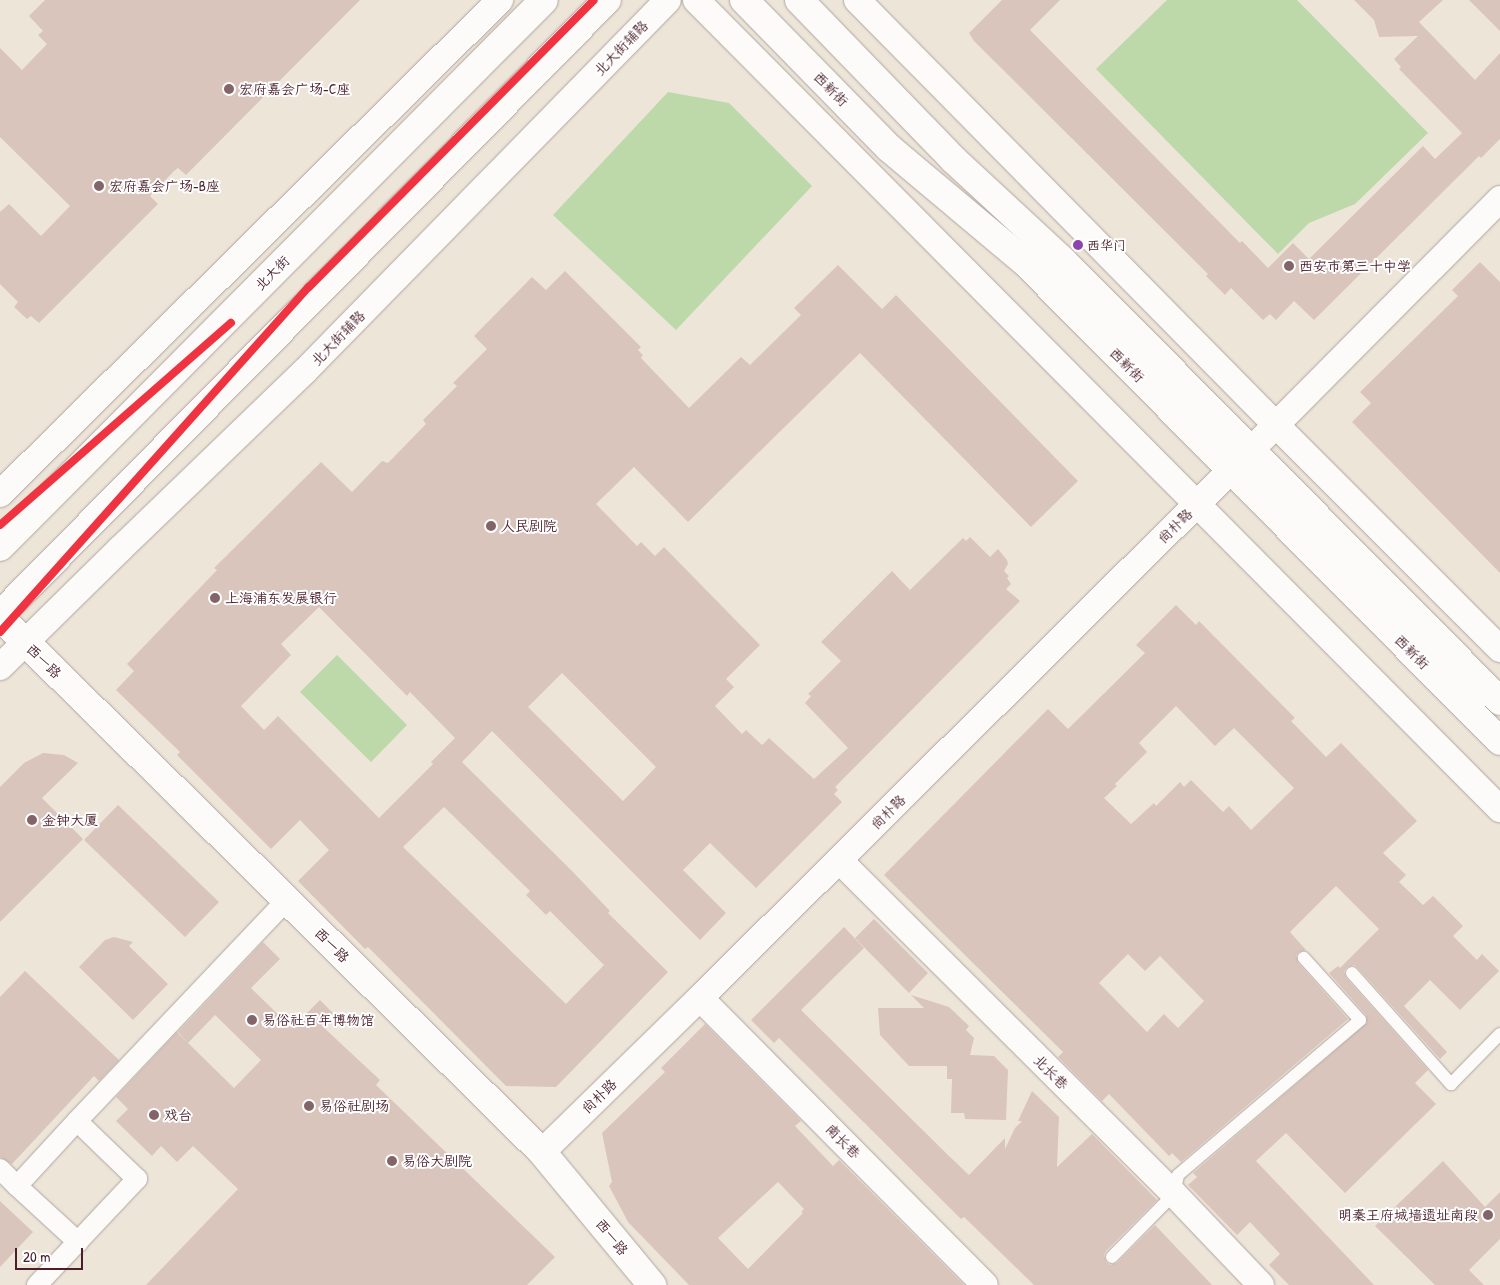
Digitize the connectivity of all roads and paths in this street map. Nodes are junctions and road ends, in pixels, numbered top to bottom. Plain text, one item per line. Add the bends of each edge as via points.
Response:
1 (500, 0) edge
2 (544, 0) edge
3 (607, 0) edge
4 (668, 0) edge
5 (696, 0) edge
6 (744, 0) edge
7 (799, 0) edge
8 (857, 0) edge
9 (1500, 199) edge
10 (1276, 426) junction
11 (1250, 450) junction
12 (1232, 470) junction
13 (0, 494) edge
14 (1197, 504) junction
15 (0, 547) edge
16 (0, 616) edge
17 (25, 642) junction
18 (1500, 649) edge
19 (0, 667) edge
20 (1500, 701) edge
21 (1500, 741) edge
22 (1500, 808) edge
23 (839, 860) junction
24 (287, 900) junction
25 (1304, 958) dead end
26 (1352, 973) dead end
27 (700, 998) junction
28 (1500, 1034) edge
29 (77, 1121) junction
30 (542, 1152) junction
31 (0, 1169) edge
32 (17, 1186) junction
33 (1174, 1194) junction
34 (78, 1242) junction
35 (1112, 1258) dead end
36 (37, 1285) edge
37 (652, 1285) edge
38 (985, 1285) edge
39 (1261, 1285) edge

1 - 13 street
2 - 15 main road, 北大街
3 - 16 main road
4 - 17 street, 北大街辅路 via 304,372
5 - 14 street
6 - 12 main road, 西新街 via 889,148 1026,263
7 - 11 main road, 西新街 via 954,160 1063,261
8 - 10 street
9 - 10 street
10 - 11 street
10 - 18 street
11 - 20 main road, 西新街
12 - 14 street, 尚朴路
12 - 21 main road, 西新街
14 - 22 street
14 - 23 street, 尚朴路
16 - 17 main road, 西一路
17 - 19 street, 北大街辅路
17 - 24 main road, 西一路
23 - 27 street, 尚朴路
23 - 33 street, 北长巷
24 - 29 street
24 - 30 main road, 西一路
25 - 33 lane via 1360,1020 1178,1175
26 - 28 lane via 1451,1084
27 - 30 street, 尚朴路
27 - 38 street, 南长巷
29 - 32 street
29 - 34 street via 137,1179
30 - 37 main road, 西一路
31 - 32 street
32 - 34 street
33 - 35 lane
33 - 39 street, 北长巷
34 - 36 street

